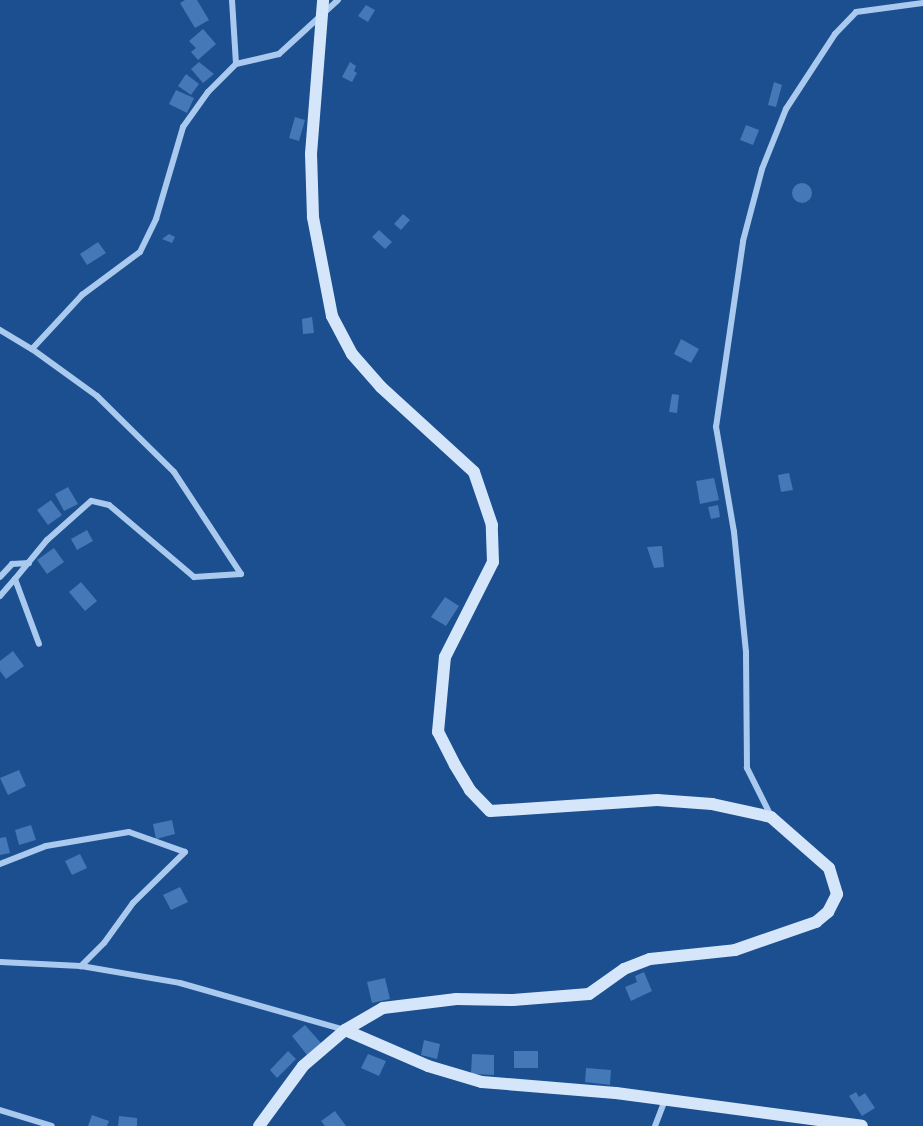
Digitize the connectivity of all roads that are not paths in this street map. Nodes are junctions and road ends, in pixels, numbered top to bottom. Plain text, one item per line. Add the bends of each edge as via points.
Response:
1 (232, 0) edge
2 (338, 0) edge
3 (923, 3) edge
4 (323, 6) edge
5 (236, 64) junction
6 (0, 330) edge
7 (32, 349) junction
8 (28, 563) junction
9 (0, 577) edge
10 (15, 579) junction
11 (0, 596) edge
12 (39, 644) dead end
13 (771, 817) junction
14 (0, 864) edge
15 (0, 962) edge
16 (81, 966) junction
17 (345, 1030) junction
18 (665, 1099) junction
19 (0, 1110) edge
20 (51, 1126) edge
21 (259, 1126) edge
22 (656, 1126) edge
23 (862, 1126) edge

1 - 5 street
2 - 4 street
3 - 13 street via 856,12 835,34 786,109 762,169 743,240 716,427 734,532 746,652 747,768
4 - 5 street via 279,54
4 - 13 street via 311,154 313,217 332,316 352,354 381,387 474,472 492,525 493,562 445,657 438,732 455,765 470,790 490,811 657,800 712,804
5 - 7 street via 208,92 183,127 156,219 140,252 82,295
6 - 7 street
7 - 8 street via 97,396 174,472 241,574 194,577 109,505 91,501
8 - 9 street via 12,564
8 - 10 street
10 - 11 street
10 - 12 street
13 - 17 street via 829,868 837,894 828,912 816,922 735,950 650,959 624,969 589,994 417,1002 383,1008
14 - 16 street via 46,846 129,832 185,852 133,903 104,944
15 - 16 street
16 - 17 street via 180,983
17 - 18 street via 428,1066 482,1082
17 - 21 street via 303,1066
18 - 22 street
18 - 23 street
19 - 20 street

